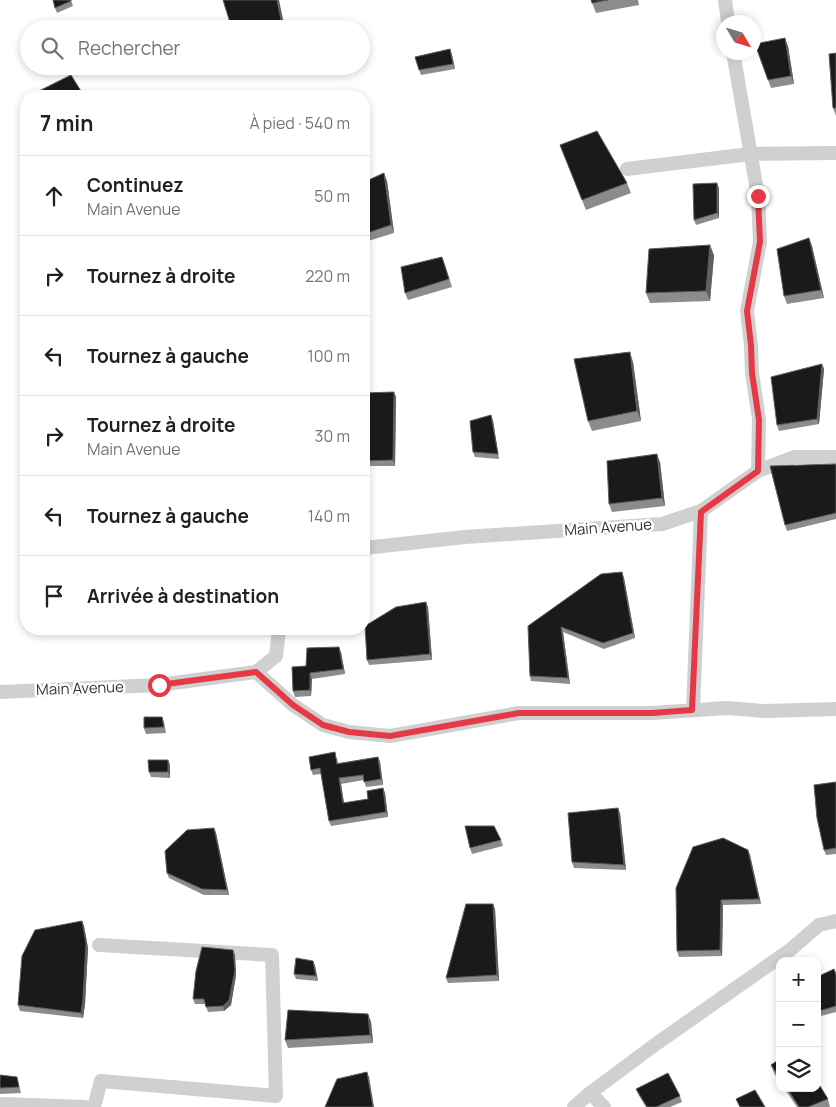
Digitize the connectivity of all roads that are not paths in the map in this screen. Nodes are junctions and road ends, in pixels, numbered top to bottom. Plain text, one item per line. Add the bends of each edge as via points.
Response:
1 (725, 0) edge
2 (727, 15) edge
3 (734, 60) edge
4 (836, 152) edge
5 (750, 154) junction
6 (627, 169) dead end
7 (836, 457) edge
8 (758, 471) junction
9 (701, 512) junction
10 (370, 547) edge
11 (278, 635) edge
12 (256, 672) junction
13 (0, 692) edge
14 (836, 709) edge
15 (692, 710) junction
16 (836, 921) edge
17 (99, 945) dead end
18 (590, 1093) junction
19 (0, 1107) edge
20 (85, 1107) edge
21 (94, 1107) edge
22 (574, 1107) edge
23 (604, 1107) edge

1 - 2 street
3 - 5 street
4 - 5 street
5 - 6 street
5 - 8 street via 758,196 760,242 747,311 759,420
7 - 8 street, Main Avenue via 794,457
8 - 9 street, Main Avenue
9 - 10 street, Main Avenue via 662,524 465,537
9 - 15 street
11 - 12 street via 276,656
12 - 13 street, Main Avenue via 159,685
12 - 15 street via 293,705 323,725 349,732 390,736 519,713
14 - 15 street
16 - 18 street via 819,925 790,950
17 - 21 street via 272,955 276,1096 101,1081
18 - 22 street
18 - 23 street
19 - 20 street via 3,1104

